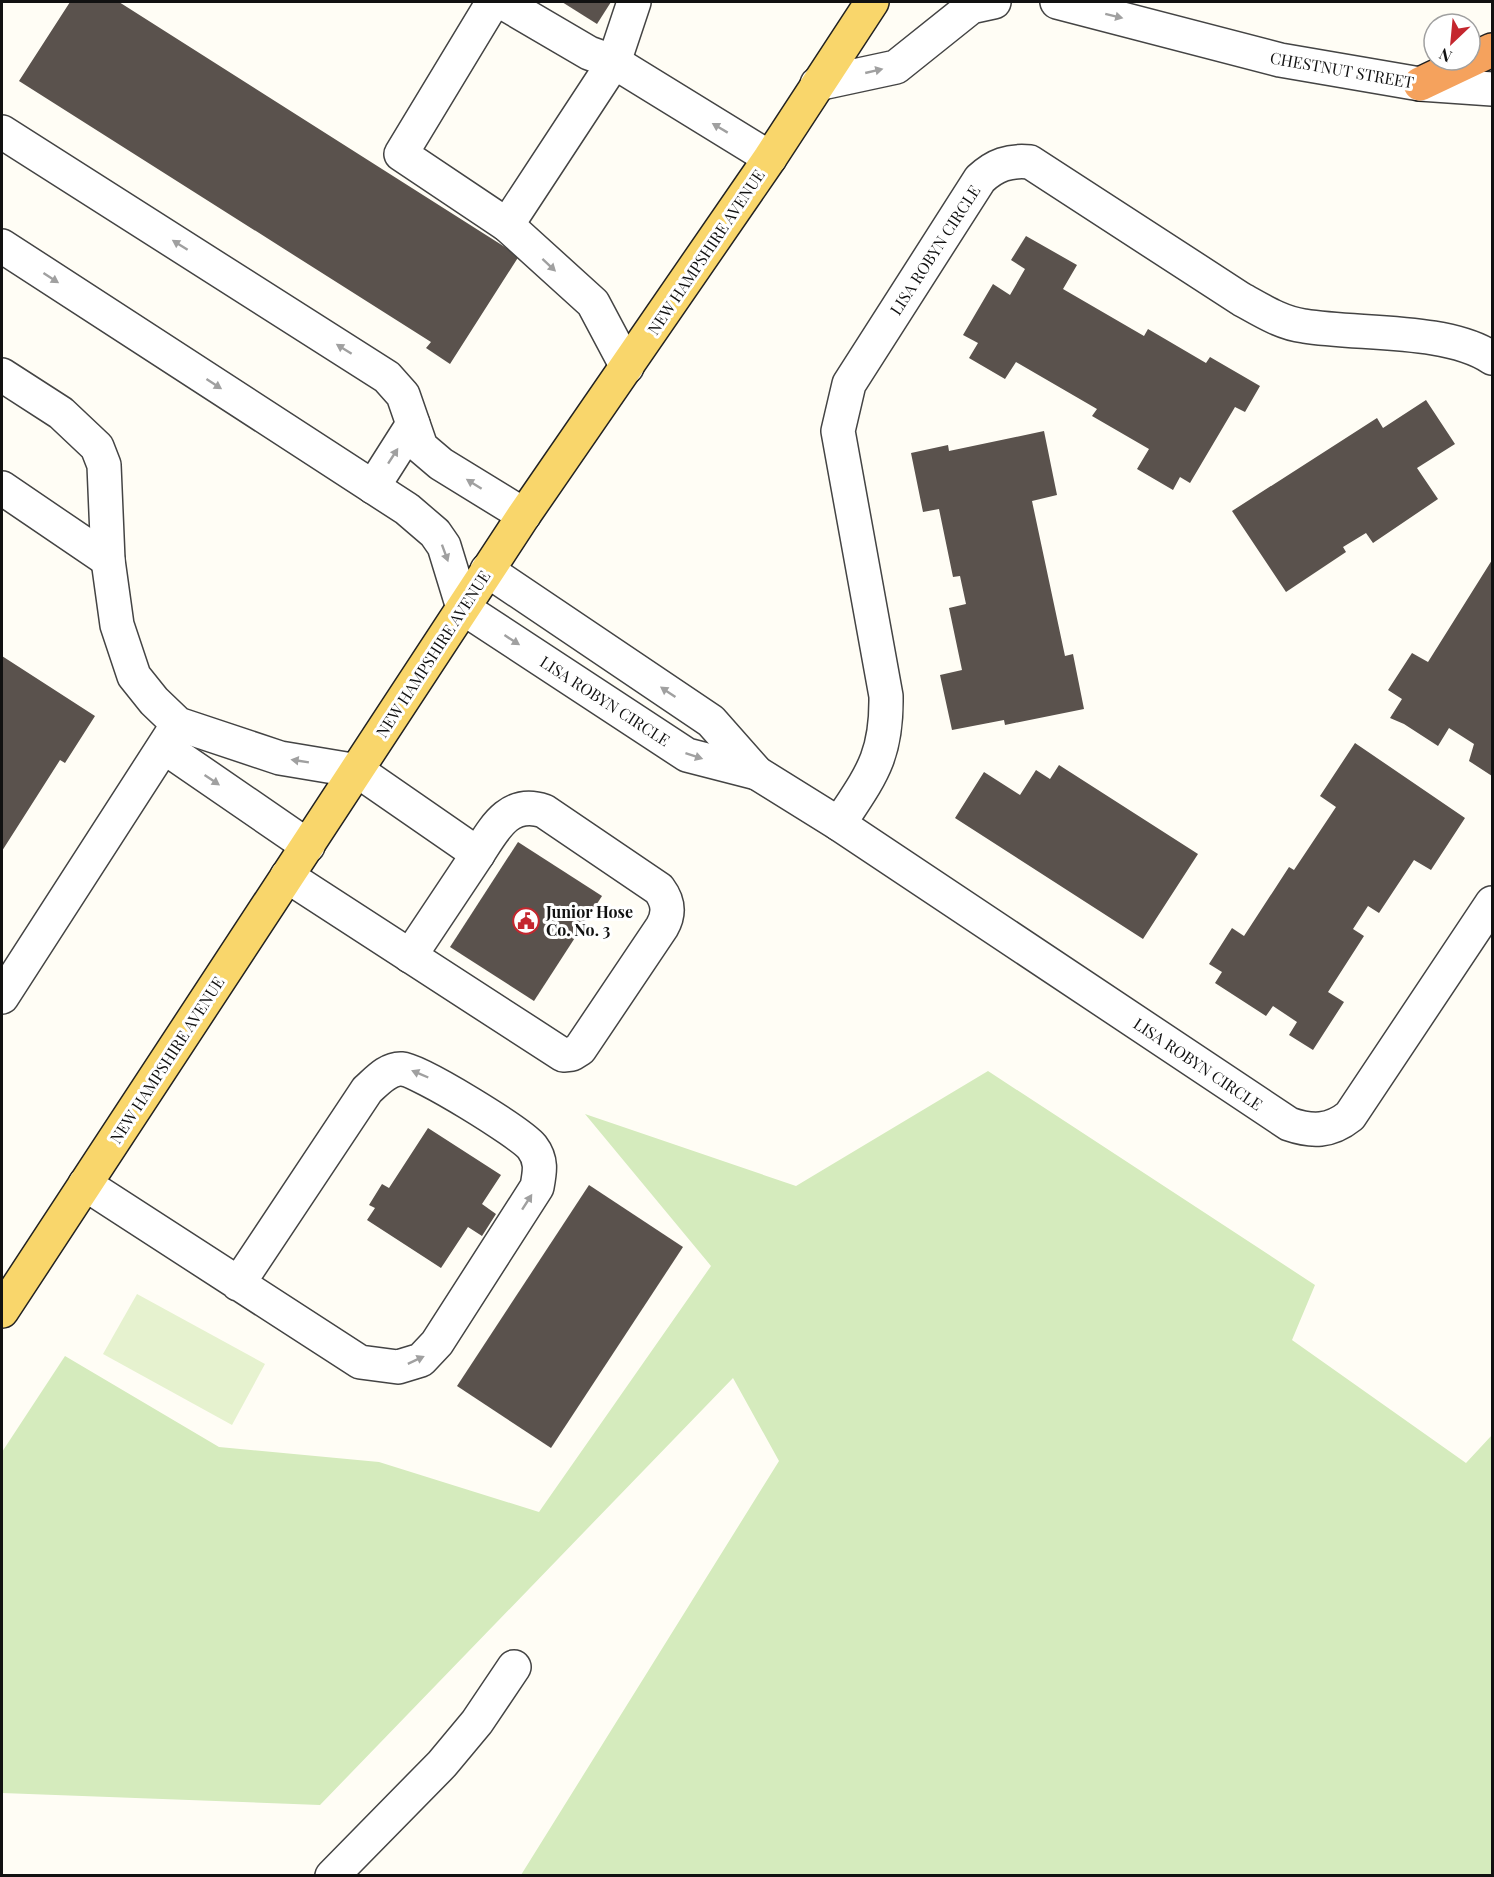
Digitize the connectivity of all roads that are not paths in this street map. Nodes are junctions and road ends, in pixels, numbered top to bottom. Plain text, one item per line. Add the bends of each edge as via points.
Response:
1 (493, 2) edge
2 (502, 2) edge
3 (634, 2) edge
4 (872, 2) edge
5 (994, 2) edge
6 (1058, 2) edge
7 (1140, 2) edge
8 (1194, 36) junction
9 (1492, 50) edge
10 (614, 62) junction
11 (817, 84) junction
12 (1420, 84) junction
13 (1492, 89) edge
14 (2, 132) edge
15 (770, 158) junction
16 (507, 225) junction
17 (2, 246) edge
18 (1492, 358) edge
19 (627, 367) junction
20 (2, 375) edge
21 (413, 424) junction
22 (373, 487) junction
23 (2, 488) edge
24 (524, 515) junction
25 (108, 560) junction
26 (488, 570) junction
27 (463, 608) junction
28 (171, 736) junction
29 (358, 771) junction
30 (757, 772) junction
31 (839, 824) junction
32 (308, 846) junction
33 (478, 854) junction
34 (287, 876) junction
35 (1492, 903) edge
36 (410, 956) junction
37 (2, 997) edge
38 (85, 1184) junction
39 (238, 1284) junction
40 (2, 1311) edge
41 (514, 1667) dead end
42 (332, 1875) edge

1 - 16 street via 401,154
2 - 10 street via 589,53
3 - 10 street
4 - 11 main road, NEW HAMPSHIRE AVENUE
11 -> 5 street via 896,67 971,7
6 -> 8 street, CHESTNUT STREET
7 - 8 street, CHESTNUT STREET
8 - 12 street, CHESTNUT STREET via 1280,60
9 - 12 highway
15 -> 10 street
10 - 16 street
11 - 15 main road, NEW HAMPSHIRE AVENUE
12 - 13 street, CHESTNUT STREET
21 -> 14 street via 403,395 387,376
15 - 19 main road, NEW HAMPSHIRE AVENUE
16 -> 19 street via 597,307
17 -> 22 street
18 - 31 street, LISA ROBYN CIRCLE via 1477,347 1302,326 1271,316 1030,162 1006,163 988,172 849,384 838,431 886,720 876,767
19 - 24 main road, NEW HAMPSHIRE AVENUE
20 - 25 street via 61,413 97,447 104,465
22 -> 21 street
24 -> 21 street via 441,464 422,447
22 -> 27 street via 435,533 444,546
23 - 25 street
24 - 26 main road, NEW HAMPSHIRE AVENUE
25 - 28 street via 117,625 134,676 154,701
26 - 27 main road, NEW HAMPSHIRE AVENUE
30 -> 26 street, LISA ROBYN CIRCLE via 711,721
27 - 29 main road, NEW HAMPSHIRE AVENUE
27 -> 30 street, LISA ROBYN CIRCLE via 687,754
29 -> 28 street
28 -> 32 street
28 - 37 street
29 - 32 main road, NEW HAMPSHIRE AVENUE
29 - 33 street
30 - 31 street, LISA ROBYN CIRCLE
31 - 35 street, LISA ROBYN CIRCLE via 1289,1124 1307,1131 1332,1127 1350,1116
32 - 34 main road, NEW HAMPSHIRE AVENUE
33 - 36 street
33 - 36 street via 503,818 519,809 544,811 659,889 667,903 666,919 580,1049 572,1054 563,1054
34 - 36 street
34 - 38 main road, NEW HAMPSHIRE AVENUE
38 - 39 street
38 - 40 main road, NEW HAMPSHIRE AVENUE
39 -> 39 street via 360,1362 398,1367 421,1360 437,1343 537,1187 541,1164 531,1146 435,1081 399,1068 368,1090
41 - 42 street via 477,1722 442,1764

